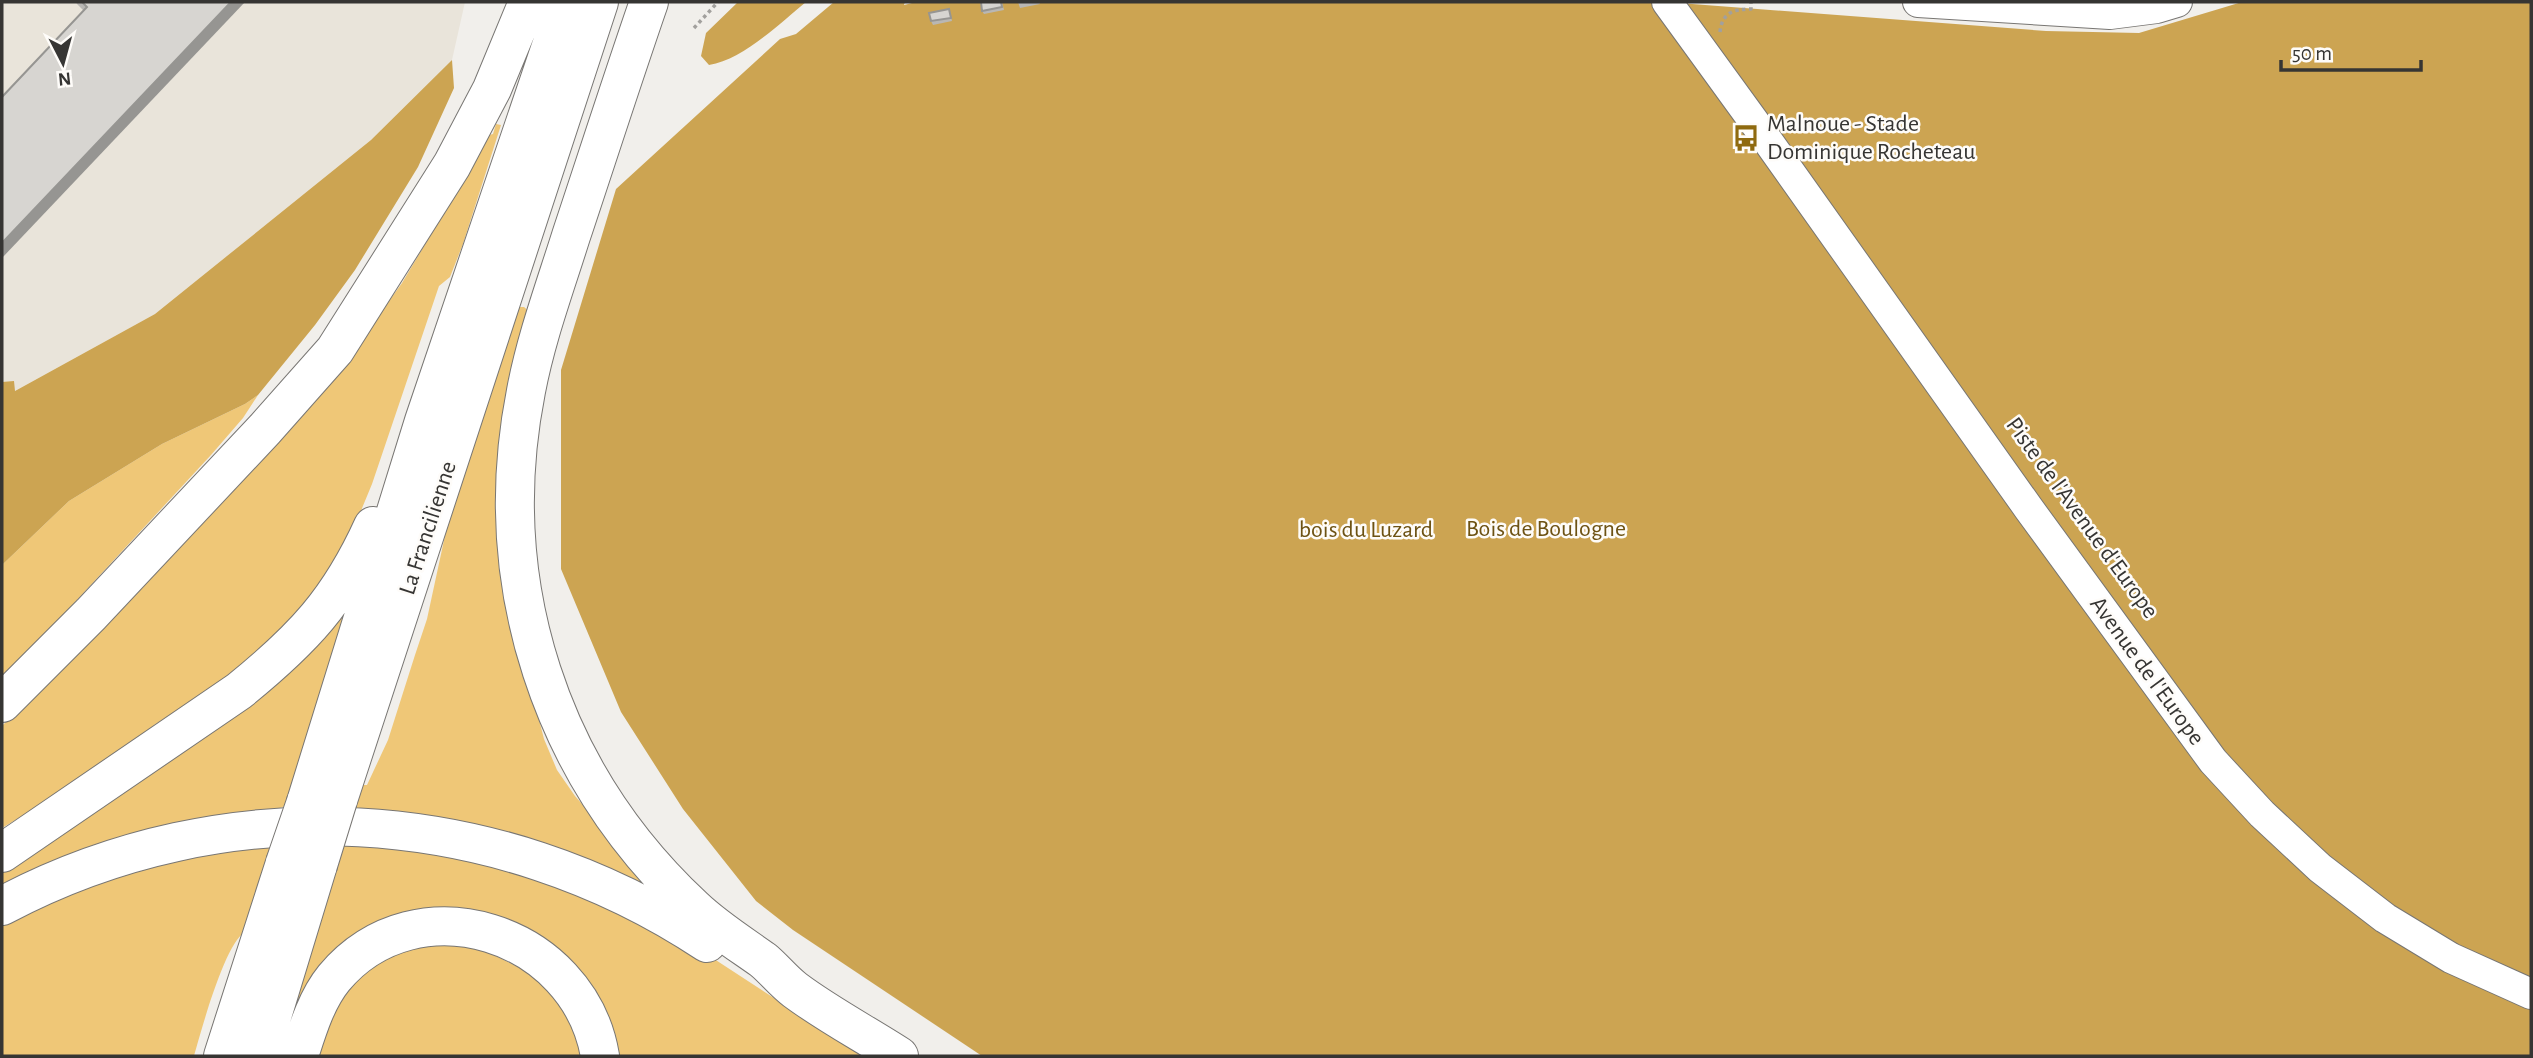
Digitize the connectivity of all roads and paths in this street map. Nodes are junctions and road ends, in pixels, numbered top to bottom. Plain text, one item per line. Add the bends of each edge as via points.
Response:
1 (504, 2) edge
2 (528, 2) edge
3 (566, 2) edge
4 (599, 2) edge
5 (649, 2) edge
6 (718, 2) edge
7 (1751, 2) edge
8 (1918, 2) edge
9 (2177, 2) edge
10 (1669, 3) edge
11 (694, 29) dead end
12 (1719, 34) dead end
13 (473, 121) junction
14 (424, 421) junction
15 (2, 704) edge
16 (322, 801) junction
17 (2, 853) edge
18 (302, 864) junction
19 (2, 906) edge
20 (795, 990) junction
21 (2531, 994) edge
22 (223, 1056) edge
23 (260, 1056) edge
24 (299, 1056) edge
25 (600, 1056) edge
26 (899, 1056) edge

1 - 13 highway via 476,89
2 - 13 highway via 492,89
3 - 14 highway
4 - 16 highway, La Francilienne
5 - 20 highway via 526,388 516,486 521,589 531,637 553,701 569,742 603,803 627,837 695,909
6 - 11 path
7 - 12 path via 1751,9 1726,14
8 - 9 main road via 2110,14
10 - 21 main road, Avenue de l'Europe via 2205,750 2262,814 2320,868 2385,918 2451,958
13 - 15 highway via 452,165 335,350
14 - 16 highway
14 - 17 highway via 400,457 353,568 307,631 239,691
16 - 18 highway, bridge
18 - 22 highway
18 - 23 highway
19 - 20 highway via 124,854 216,834 313,826 405,831 482,845 582,876 646,906 760,978
20 - 26 highway
24 - 25 highway via 320,1001 348,964 385,939 438,926 499,935 546,962 579,999

